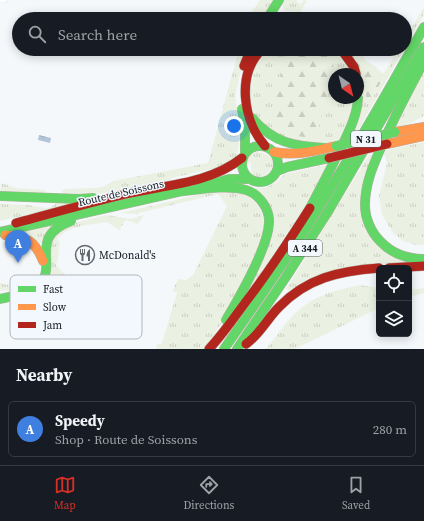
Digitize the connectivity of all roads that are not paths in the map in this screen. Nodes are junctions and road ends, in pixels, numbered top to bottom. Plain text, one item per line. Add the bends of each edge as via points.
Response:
1 (0, 0) edge
2 (4, 0) edge
3 (279, 0) edge
4 (271, 12) edge
5 (424, 27) edge
6 (424, 47) edge
7 (412, 48) edge
8 (248, 56) edge
9 (256, 56) edge
10 (346, 56) edge
11 (407, 56) edge
12 (424, 61) edge
13 (354, 68) edge
14 (357, 104) edge
15 (249, 115) junction
16 (424, 123) edge
17 (424, 127) edge
18 (409, 129) junction
19 (424, 136) edge
20 (265, 146) junction
21 (325, 148) junction
22 (274, 152) junction
23 (243, 156) junction
24 (277, 171) junction
25 (248, 179) junction
26 (176, 192) junction
27 (128, 193) junction
28 (0, 196) edge
29 (97, 211) junction
30 (0, 227) edge
31 (0, 233) edge
32 (424, 259) edge
33 (424, 266) edge
34 (412, 267) edge
35 (376, 268) edge
36 (43, 275) edge
37 (44, 275) edge
38 (10, 296) edge
39 (0, 299) edge
40 (210, 349) edge
41 (224, 349) edge
42 (237, 349) edge

1 - 2 street
3 - 4 main road
5 - 7 main road, A 344
6 - 42 main road, A 344 via 316,232
8 - 23 main road via 240,84 245,130
9 - 15 main road via 251,62 245,86
10 - 13 main road
11 - 41 main road, A 344 via 306,228
12 - 32 main road via 375,160 367,184 365,207 370,226 378,239 392,252 411,260
14 - 40 main road via 352,126 327,178 302,220 262,280
15 - 20 main road via 256,135
15 - 21 main road via 271,138 293,145
16 - 18 main road
17 - 18 main road, N 31
18 - 21 main road, N 31, bridge
19 - 24 main road, N 31, bridge
20 - 22 main road
20 - 23 main road via 254,146
21 - 22 main road, N 31 via 303,154
22 - 24 main road via 278,158
23 - 25 main road via 242,170
23 - 27 main road, Route de Soissons via 236,165 221,172
24 - 25 main road via 271,179 262,182
25 - 26 main road, Route de Soissons via 229,180
26 - 29 main road, Route de Soissons
26 - 40 main road via 238,188 254,194 261,200 267,212 269,222 263,246 230,315
27 - 28 main road via 84,199
27 - 30 main road, Route de Soissons
29 - 31 main road, Route de Soissons
29 - 37 main road via 54,230 46,246 47,269
31 - 36 main road via 19,235 32,240 43,261
33 - 34 main road
35 - 42 main road via 337,273 308,284 278,307 249,342
38 - 39 main road

